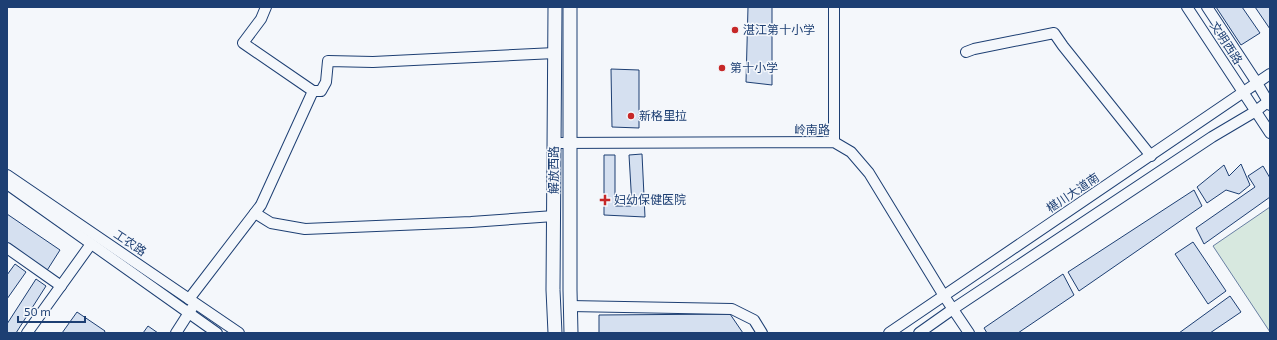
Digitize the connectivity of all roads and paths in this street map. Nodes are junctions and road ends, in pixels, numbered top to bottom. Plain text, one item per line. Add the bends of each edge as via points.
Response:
1 (266, 7) edge
2 (555, 7) edge
3 (570, 7) edge
4 (834, 7) edge
5 (1187, 7) edge
6 (1207, 7) edge
7 (966, 52) dead end
8 (555, 53) junction
9 (1270, 74) edge
10 (1257, 83) junction
11 (313, 91) junction
12 (1243, 93) junction
13 (1269, 103) edge
14 (1256, 111) junction
15 (1270, 134) edge
16 (834, 142) junction
17 (554, 143) junction
18 (570, 143) junction
19 (1151, 156) junction
20 (7, 175) edge
21 (7, 184) edge
22 (255, 214) junction
23 (554, 216) junction
24 (91, 244) junction
25 (7, 248) edge
26 (61, 286) junction
27 (944, 296) junction
28 (192, 302) junction
29 (570, 306) junction
30 (952, 309) junction
31 (189, 313) junction
32 (27, 333) edge
33 (176, 333) edge
34 (217, 333) edge
35 (239, 333) edge
36 (555, 333) edge
37 (571, 333) edge
38 (762, 333) edge
39 (889, 333) edge
40 (919, 333) edge
41 (969, 333) edge

1 - 11 street via 261,19 243,43
2 - 8 main road, 解放西路
3 - 18 main road, 解放西路
4 - 16 street
5 - 12 street, 文明西路
6 - 10 street, 文明西路
7 - 19 street via 1054,33
8 - 11 street via 373,62 328,61 326,82 321,91
8 - 17 main road, 解放西路
9 - 10 street, 椹川大道南
10 - 12 street, 椹川大道南
10 - 13 street, 文明西路
11 - 22 street
12 - 14 street, 文明西路
12 - 19 street, 椹川大道南
13 - 14 street
14 - 15 street, 文明西路
14 - 30 street via 1212,137
16 - 18 street, 岭南路
16 - 27 street, 岭南路 via 851,152 869,172
17 - 18 street, 岭南路
17 - 23 main road, 解放西路
18 - 29 main road, 解放西路
19 - 27 street, 椹川大道南
20 - 28 street, 工农路
21 - 24 street, 工农路
22 - 23 street via 271,223 305,229
22 - 28 street
23 - 36 main road, 解放西路
24 - 26 street
24 - 31 street, 工农路
25 - 26 street
26 - 32 street
27 - 30 street, 岭南路
27 - 39 street, 椹川大道南
28 - 31 street
28 - 35 street, 工农路
29 - 37 main road, 解放西路
29 - 38 street via 732,309 754,320
30 - 40 street
30 - 41 street, 岭南路
31 - 33 street
31 - 34 street, 工农路

